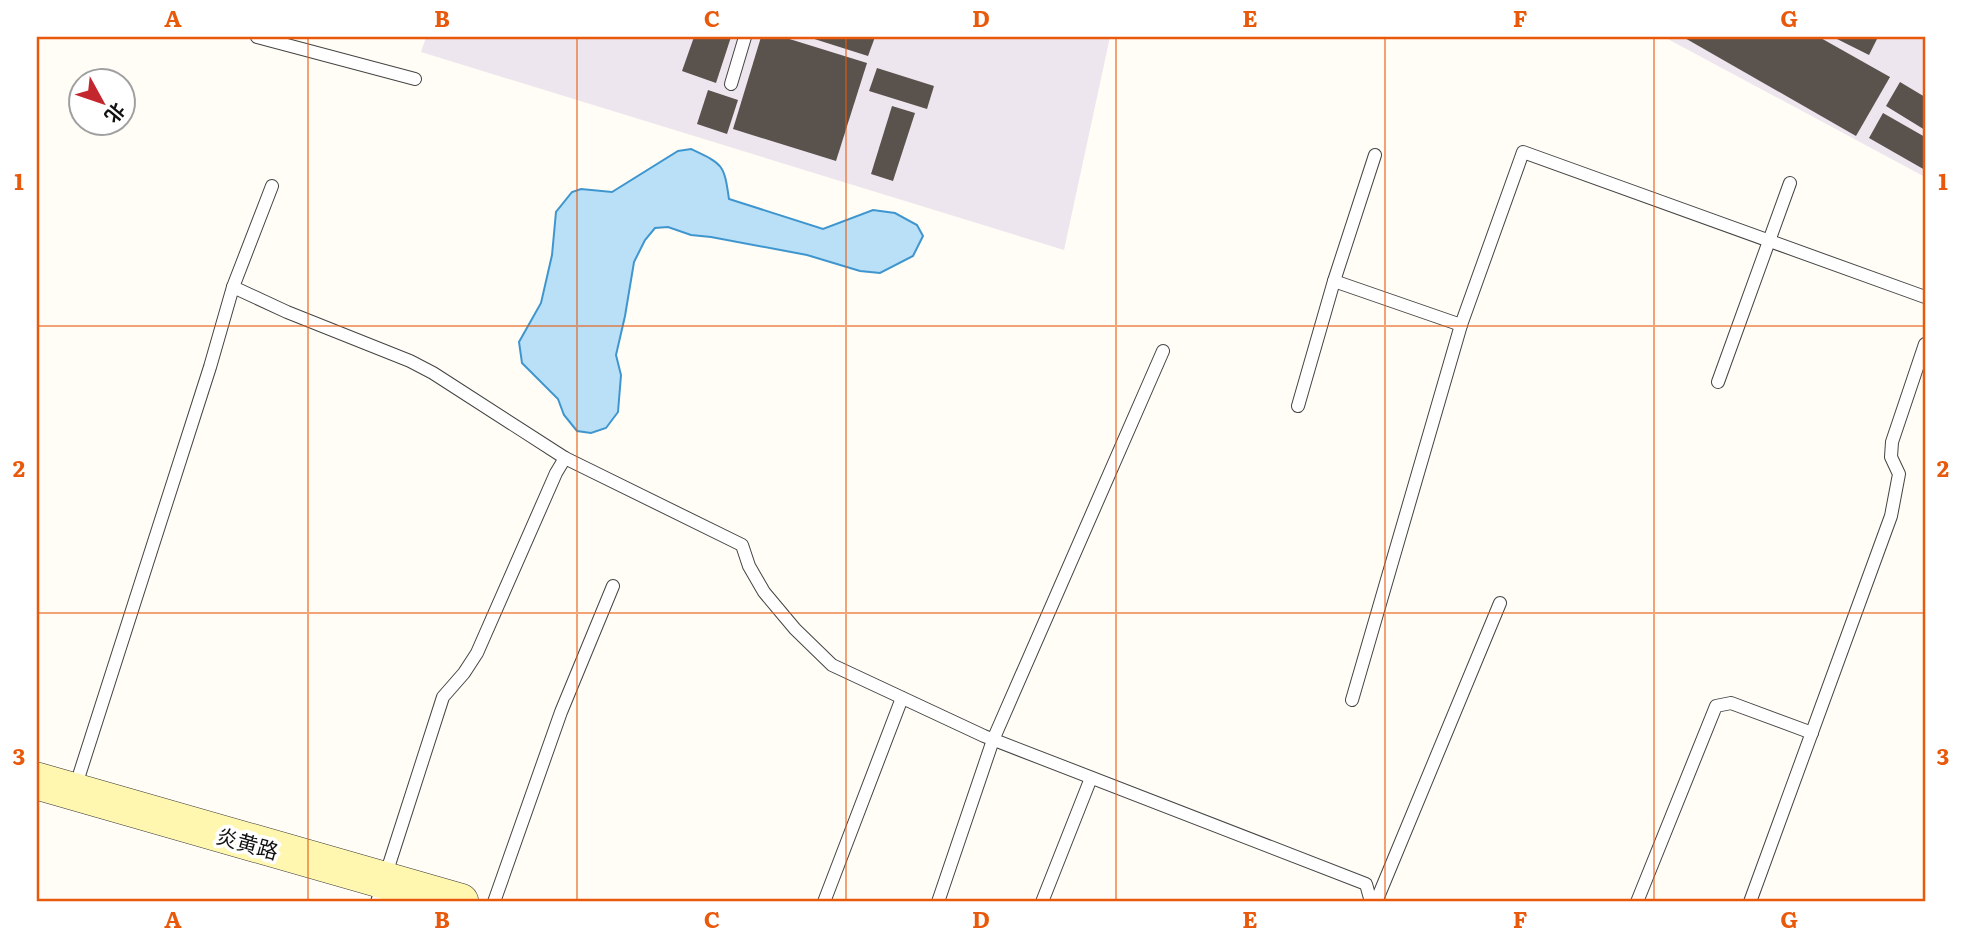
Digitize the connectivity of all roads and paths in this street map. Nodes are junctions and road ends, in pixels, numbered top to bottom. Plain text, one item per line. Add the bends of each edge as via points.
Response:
1 (257, 37) edge
2 (745, 37) edge
3 (415, 79) dead end
4 (731, 84) dead end
5 (1376, 155) dead end
6 (1790, 183) dead end
7 (272, 186) dead end
8 (1769, 241) junction
9 (1334, 281) junction
10 (233, 287) junction
11 (1925, 297) edge
12 (1461, 325) junction
13 (1925, 344) edge
14 (1163, 351) dead end
15 (1718, 382) dead end
16 (1298, 406) dead end
17 (565, 458) junction
18 (613, 586) dead end
19 (1500, 603) dead end
20 (902, 698) junction
21 (1352, 700) dead end
22 (1812, 733) junction
23 (993, 740) junction
24 (1091, 778) junction
25 (37, 781) edge
26 (73, 792) junction
27 (380, 891) edge
28 (460, 902) edge
29 (494, 902) edge
30 (824, 902) edge
31 (938, 902) edge
32 (1042, 902) edge
33 (1373, 902) edge
34 (1637, 902) edge
35 (1750, 902) edge

1 - 3 lane
2 - 4 lane
5 - 9 lane
6 - 8 lane
7 - 10 lane
8 - 11 lane
8 - 12 lane via 1523,152
8 - 15 lane
9 - 12 lane
9 - 16 lane
10 - 17 lane via 410,361
10 - 26 lane
12 - 21 lane
13 - 22 lane via 1892,442 1891,457 1899,474 1891,516
14 - 23 lane
17 - 20 lane via 741,545 764,592 794,629 832,665
17 - 27 lane via 477,653 443,697
18 - 29 lane via 561,712
19 - 33 lane
20 - 23 lane
20 - 30 lane
22 - 34 lane via 1731,702 1716,706
22 - 35 lane
23 - 24 lane
23 - 31 lane
24 - 32 lane
24 - 33 lane via 1366,884
25 - 26 street, 炎黄路
26 - 27 street, 炎黄路
27 - 28 street, 炎黄路

